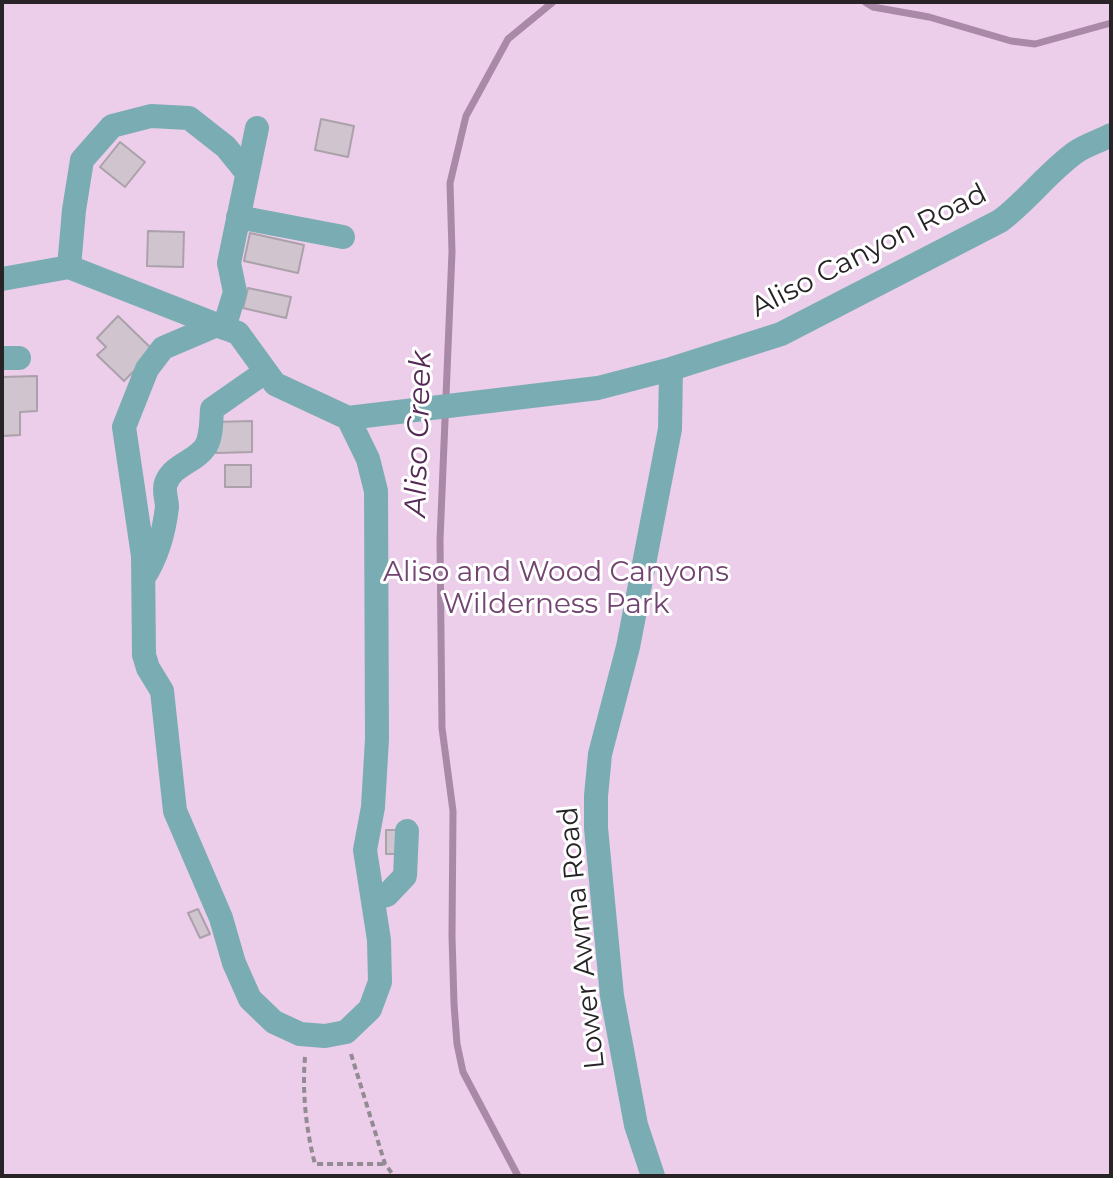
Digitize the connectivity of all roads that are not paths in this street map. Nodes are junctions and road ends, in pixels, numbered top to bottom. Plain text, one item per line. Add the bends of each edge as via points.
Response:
1 (257, 128) dead end
2 (1111, 135) edge
3 (247, 173) junction
4 (238, 217) junction
5 (343, 237) dead end
6 (69, 267) junction
7 (2, 279) edge
8 (221, 326) junction
9 (671, 369) junction
10 (265, 372) junction
11 (348, 418) junction
12 (144, 577) junction
13 (407, 831) dead end
14 (373, 899) junction
15 (653, 1176) edge

1 - 3 lane
2 - 9 lane, Aliso Canyon Road via 1079,150 1000,221 781,334
3 - 4 lane
3 - 6 lane via 226,147 189,118 151,116 112,126 82,160
4 - 5 lane
4 - 8 lane via 229,263 235,292
6 - 7 lane
6 - 8 lane
8 - 10 lane via 238,333
8 - 12 lane via 163,348 147,369 124,427
9 - 11 lane, Aliso Canyon Road via 598,388
9 - 15 lane, Lower Awma Road via 670,429 628,647 600,754 596,828 619,1044
10 - 11 lane via 275,384
10 - 12 lane via 212,409 205,448 176,468 165,484 167,506 159,549
11 - 14 lane via 376,491 377,739 365,850
12 - 14 lane via 144,655 162,691 175,811 250,999 274,1022 300,1034 346,1032 370,1009 380,982
13 - 14 lane via 405,876 387,895

